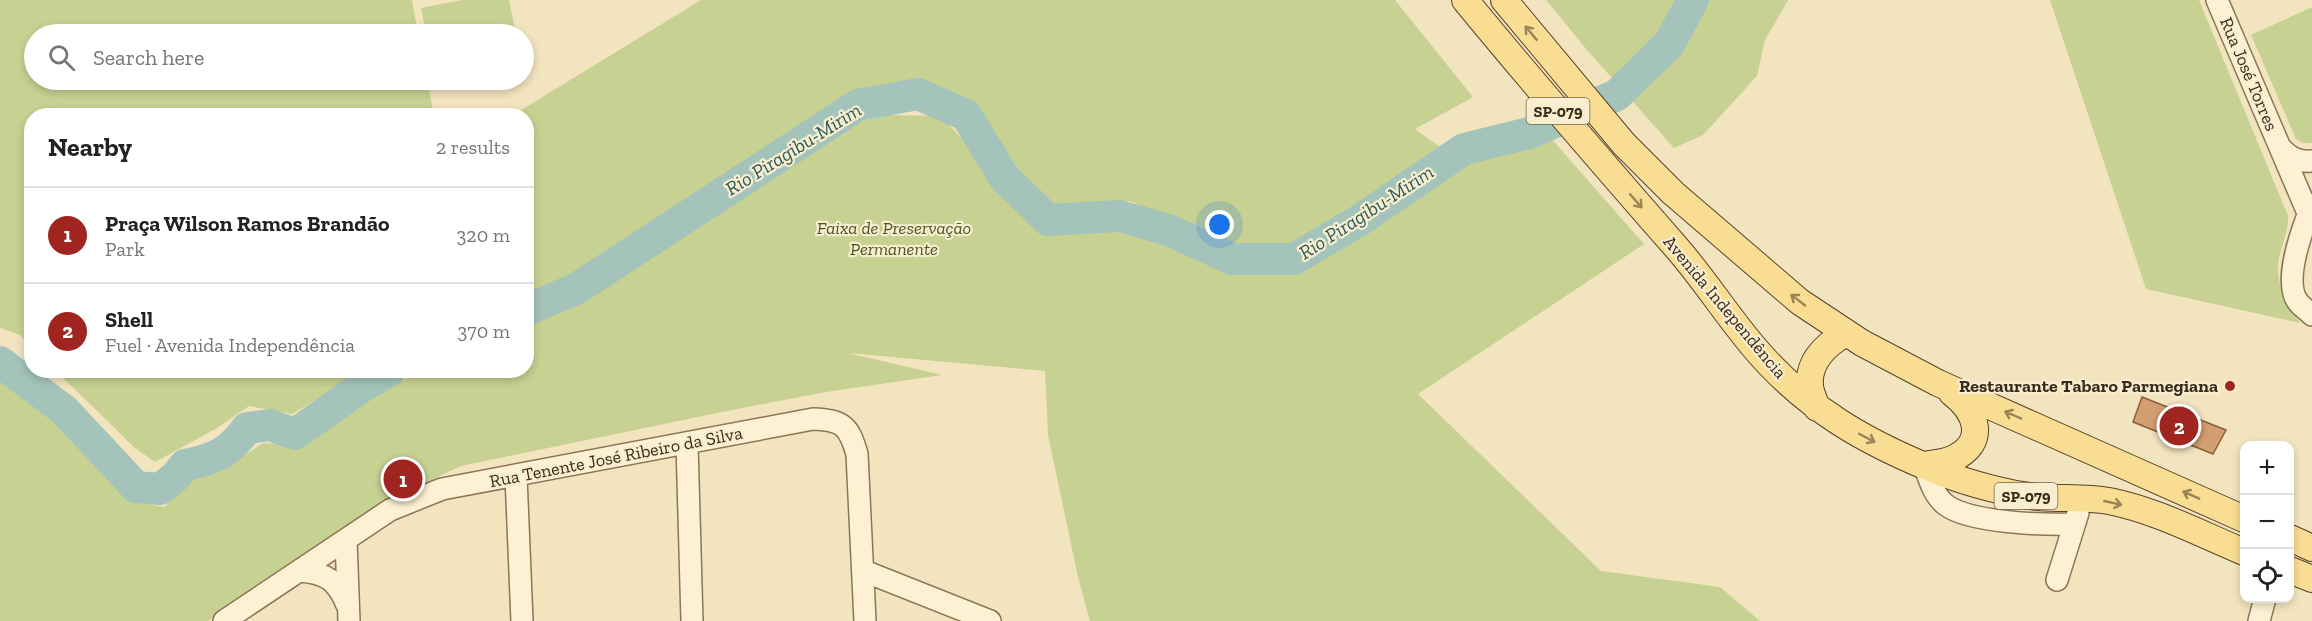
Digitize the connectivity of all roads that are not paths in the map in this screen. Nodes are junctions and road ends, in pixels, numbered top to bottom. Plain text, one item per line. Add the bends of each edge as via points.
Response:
1 (1465, 0) edge
2 (1504, 0) edge
3 (2217, 0) edge
4 (2281, 148) junction
5 (2312, 161) edge
6 (2310, 209) edge
7 (2312, 315) edge
8 (1846, 333) junction
9 (1938, 383) junction
10 (1817, 408) junction
11 (687, 444) junction
12 (1924, 465) junction
13 (516, 476) junction
14 (2082, 498) junction
15 (2240, 517) edge
16 (2074, 524) junction
17 (346, 540) junction
18 (2294, 540) edge
19 (2312, 548) edge
20 (2240, 550) edge
21 (300, 571) junction
22 (864, 571) junction
23 (2294, 572) edge
24 (2312, 579) edge
25 (2057, 580) dead end
26 (2264, 603) edge
27 (349, 614) edge
28 (225, 621) edge
29 (522, 621) edge
30 (692, 621) edge
31 (865, 621) edge
32 (990, 621) edge
33 (2259, 621) edge

1 -> 10 main road, Avenida Independência / SP-079 via 1682,255 1754,346
8 -> 2 main road, SP-079 via 1794,297 1673,193 1624,144
3 - 4 street, Rua José Torres
4 - 5 street, Rua José Torres via 2290,158
4 - 6 street, Rua José Torres
6 - 7 street via 2291,280 2296,301
8 - 9 main road, SP-079
8 - 10 main road via 1823,349 1813,364 1810,385
9 - 12 main road via 1965,403 1974,416 1975,433 1966,450 1951,459
15 -> 9 main road, SP-079
10 -> 12 main road, Avenida Independência / SP-079 via 1846,428
11 - 13 street, Rua Tenente José Ribeiro da Silva
11 - 22 street, Rua Tenente José Ribeiro da Silva via 813,420 833,420 845,427 852,434 857,454
11 - 30 street
12 - 14 main road, Avenida Independência / SP-079 via 2014,494
12 - 16 street via 1934,491 1946,505 1961,512 2019,522
13 - 17 street, Rua Tenente José Ribeiro da Silva via 442,489 390,510
13 - 29 street
14 - 16 street
14 -> 20 main road, Avenida Independência / SP-079 via 2139,510
16 - 25 street
17 - 21 street, Rua Tenente José Ribeiro da Silva
17 - 27 street
18 - 19 main road
21 - 27 street via 319,573 334,582
21 - 28 street, Rua Tenente José Ribeiro da Silva
22 - 31 street, Rua Tenente José Ribeiro da Silva
22 - 32 street
23 - 24 main road
26 - 33 street

